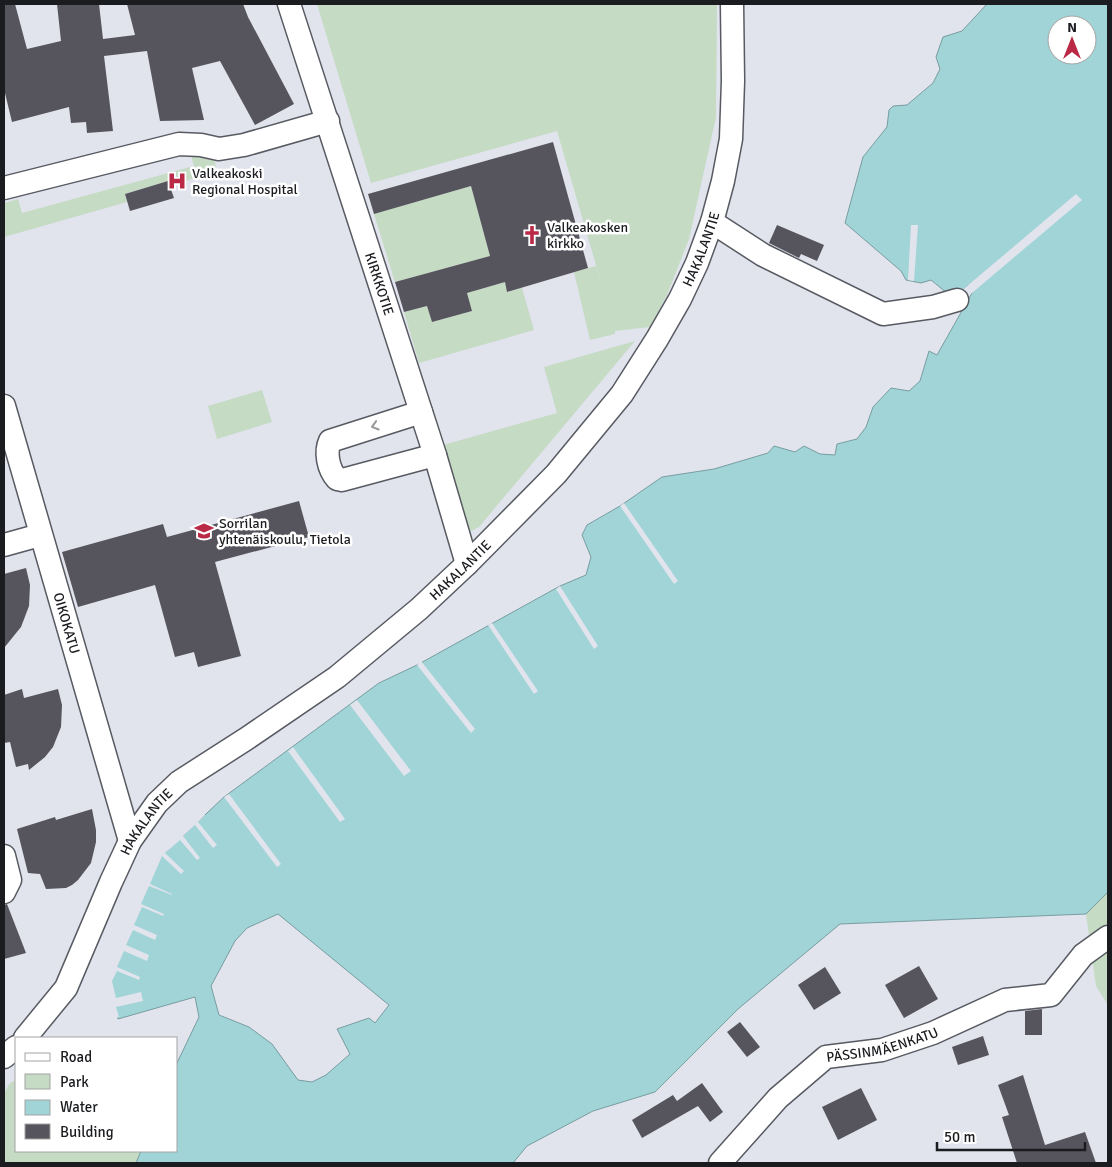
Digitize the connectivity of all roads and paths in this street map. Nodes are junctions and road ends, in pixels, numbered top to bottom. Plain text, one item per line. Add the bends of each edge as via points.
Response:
1 (289, 4) edge
2 (732, 4) edge
3 (328, 121) junction
4 (4, 188) edge
5 (712, 222) junction
6 (957, 300) dead end
7 (4, 406) edge
8 (422, 412) junction
9 (435, 455) junction
10 (40, 535) junction
11 (4, 546) edge
12 (467, 564) junction
13 (130, 842) junction
14 (4, 856) edge
15 (4, 892) edge
16 (1108, 937) edge
17 (26, 1037) edge
18 (15, 1048) edge
19 (4, 1057) edge
20 (720, 1163) edge

1 - 3 street, KIRKKOTIE
2 - 5 street, HAKALANTIE via 730,139 724,181
3 - 4 street via 244,146 219,149 179,144
3 - 8 street, KIRKKOTIE
5 - 6 street via 763,254 883,314
5 - 12 street, HAKALANTIE via 680,299 622,394 556,474
7 - 10 street, OIKOKATU
8 - 9 street, KIRKKOTIE
8 -> 9 street via 330,441 327,454 333,475 342,480
9 - 12 street, KIRKKOTIE
10 - 11 street
10 - 13 street, OIKOKATU
12 - 13 street, HAKALANTIE via 337,677 179,782 157,803
13 - 17 street, HAKALANTIE via 66,988
14 - 15 street via 10,880
16 - 20 street, PÄSSINMÄENKATU via 1083,955 1051,995 1005,1000 933,1033 882,1050 826,1057 778,1098
18 - 19 street

